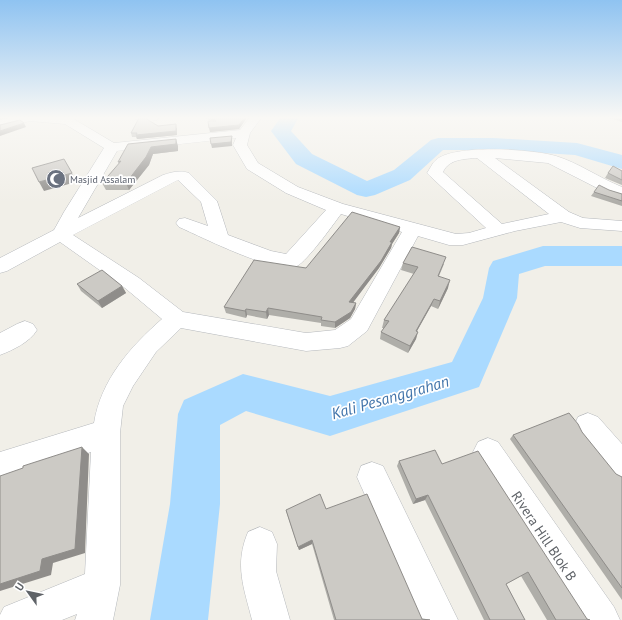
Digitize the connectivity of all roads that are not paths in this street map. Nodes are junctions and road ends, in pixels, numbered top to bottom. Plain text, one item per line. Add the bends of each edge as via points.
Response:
1 (122, 146) edge
2 (241, 146) edge
3 (112, 147) joint
4 (479, 153) junction
5 (622, 193) edge
6 (337, 208) junction
7 (563, 216) junction
8 (185, 223) dead end
9 (622, 226) edge
10 (413, 228) junction
11 (499, 230) junction
12 (61, 236) junction
13 (220, 238) junction
14 (0, 266) edge
15 (177, 319) junction
16 (25, 330) dead end
17 (0, 345) edge
18 (588, 426) dead end
19 (106, 433) junction
20 (488, 452) dead end
21 (622, 466) edge
22 (0, 467) edge
23 (372, 477) dead end
24 (260, 544) dead end
25 (102, 584) junction
26 (17, 620) edge
27 (94, 620) edge
28 (271, 620) edge
29 (439, 620) edge
30 (600, 620) edge

1 - 3 street
2 - 6 street via 252,166 292,190
3 - 12 street via 72,212
4 - 5 street via 551,159
4 - 7 street
4 - 11 street via 455,156 441,162 435,173
6 - 10 street
6 - 13 street via 290,261 259,254
7 - 9 street via 580,223
7 - 11 street
8 - 13 street
10 - 11 street via 449,239 462,240 478,238
10 - 15 street via 360,325 340,339 306,342
12 - 13 street via 177,175 184,176 209,201
12 - 14 street
12 - 15 street via 132,283
15 - 19 street via 148,345 123,379 110,406
16 - 17 street
18 - 21 street
19 - 22 street
19 - 25 street
20 - 30 street, Rivera Hill Blok B
23 - 29 street
24 - 28 street via 258,571
25 - 26 street
25 - 27 street

